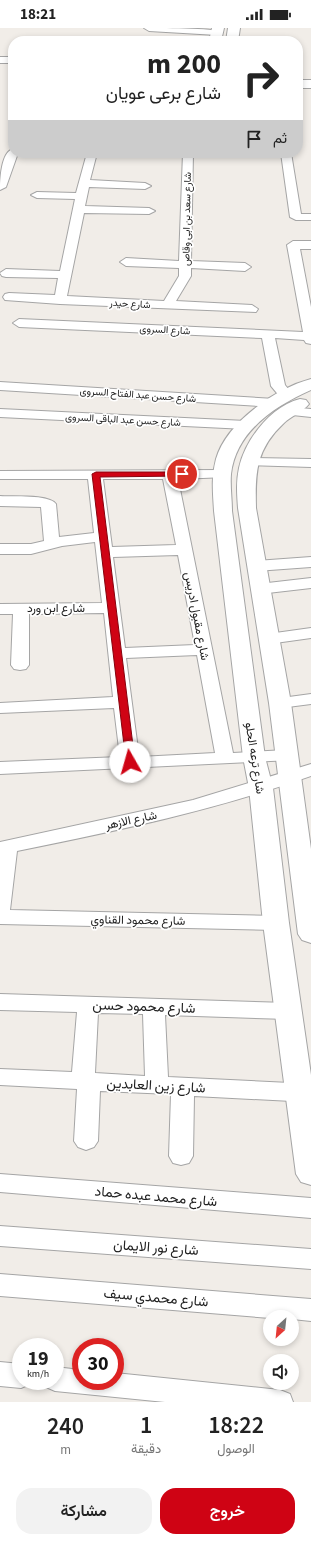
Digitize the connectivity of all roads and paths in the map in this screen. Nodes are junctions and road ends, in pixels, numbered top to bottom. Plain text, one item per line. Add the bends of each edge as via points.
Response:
1 (149, 28) edge
2 (217, 34) edge
3 (11, 158) edge
4 (91, 158) edge
5 (188, 158) edge
6 (287, 158) edge
7 (84, 183) junction
8 (145, 186) dead end
9 (0, 187) edge
10 (38, 195) dead end
11 (81, 196) junction
12 (78, 209) junction
13 (149, 211) dead end
14 (295, 212) junction
15 (311, 217) edge
16 (311, 245) edge
17 (293, 249) junction
18 (126, 262) dead end
19 (186, 265) junction
20 (246, 267) dead end
21 (6, 273) dead end
22 (65, 275) junction
23 (9, 298) dead end
24 (60, 300) junction
25 (168, 305) junction
26 (252, 309) dead end
27 (19, 322) dead end
28 (268, 334) junction
29 (311, 338) edge
30 (311, 384) edge
31 (0, 386) edge
32 (311, 399) edge
33 (283, 403) junction
34 (0, 413) edge
35 (311, 413) edge
36 (246, 425) junction
37 (250, 462) junction
38 (311, 463) edge
39 (96, 474) junction
40 (170, 474) junction
41 (222, 474) junction
42 (0, 475) edge
43 (0, 501) edge
44 (227, 539) junction
45 (252, 540) junction
46 (52, 543) junction
47 (104, 545) junction
48 (0, 550) edge
49 (184, 550) junction
50 (311, 562) edge
51 (256, 566) junction
52 (311, 583) edge
53 (259, 589) junction
54 (112, 608) junction
55 (0, 609) edge
56 (21, 609) junction
57 (311, 633) edge
58 (268, 638) junction
59 (204, 650) junction
60 (117, 653) junction
61 (20, 665) dead end
62 (311, 699) edge
63 (123, 702) junction
64 (280, 703) junction
65 (0, 708) edge
66 (286, 756) junction
67 (254, 757) junction
68 (225, 758) junction
69 (130, 762) junction
70 (0, 768) edge
71 (311, 770) edge
72 (288, 778) junction
73 (261, 788) junction
74 (4, 847) edge
75 (305, 849) edge
76 (0, 912) edge
77 (0, 917) edge
78 (276, 923) junction
79 (310, 927) edge
80 (0, 1002) edge
81 (88, 1005) junction
82 (154, 1006) junction
83 (288, 1011) junction
84 (0, 1077) edge
85 (86, 1081) junction
86 (157, 1085) junction
87 (183, 1087) junction
88 (306, 1093) edge
89 (86, 1141) dead end
90 (181, 1156) dead end
91 (311, 1174) edge
92 (0, 1183) edge
93 (311, 1208) edge
94 (0, 1236) edge
95 (311, 1259) edge
96 (0, 1285) edge
97 (311, 1310) edge
98 (0, 1374) edge
99 (12, 1375) edge
100 (64, 1380) edge
101 (280, 1402) edge

1 - 2 street
3 - 9 street
4 - 7 street
5 - 19 street, شارع سعد بن ابى وقاص
6 - 14 street
7 - 8 street
7 - 11 street
10 - 11 street
11 - 12 street
12 - 13 street
12 - 22 street
14 - 15 street
14 - 17 street
16 - 17 street
17 - 29 street
18 - 19 street
19 - 20 street
19 - 25 street, شارع سعد بن ابى وقاص via 185,276
21 - 22 street
22 - 24 street
23 - 24 street, شارع حيدر
24 - 25 street, شارع حيدر
25 - 26 street, شارع حيدر
27 - 28 street, شارع السروى
28 - 29 street, شارع السروى
28 - 33 street
30 - 33 street, شارع ترعه الحلو
31 - 33 street, شارع حسن عبد الفتاح السروى
32 - 33 street, شارع ترعه الحلو
33 - 35 street, شارع حسن عبد الفتاح السروى
33 - 36 street, شارع ترعه الحلو via 259,413
33 - 37 street, شارع ترعه الحلو via 257,443
34 - 36 street, شارع حسن عبد الباقى السروى
36 - 41 street, شارع ترعه الحلو via 229,448
37 - 38 street
37 - 45 street, شارع ترعه الحلو via 246,480
39 - 40 street
39 - 42 street
39 - 47 street
40 - 41 street
40 - 49 street, شارع مقبول ادريس
41 - 44 street, شارع ترعه الحلو
43 - 46 street via 48,504
44 - 45 street
44 - 67 street, شارع ترعه الحلو
45 - 51 street, شارع ترعه الحلو
46 - 47 street
46 - 48 street via 31,549
47 - 49 street
47 - 54 street
49 - 59 street, شارع مقبول ادريس
50 - 51 street
51 - 53 street, شارع ترعه الحلو
52 - 53 street
53 - 58 street, شارع ترعه الحلو
54 - 56 street, شارع ابن ورد
54 - 60 street
55 - 56 street, شارع ابن ورد
56 - 61 street
57 - 58 street
58 - 64 street, شارع ترعه الحلو
59 - 60 street
59 - 68 street, شارع مقبول ادريس
60 - 63 street
62 - 64 street
63 - 65 street
63 - 69 street
64 - 66 street, شارع ترعه الحلو
66 - 67 street
66 - 72 street, شارع ترعه الحلو
67 - 68 street
67 - 73 street, شارع ترعه الحلو
68 - 69 street
69 - 70 street
71 - 72 street, شارع الازهر
72 - 73 street, شارع الازهر
72 - 75 street, شارع ترعه الحلو
73 - 74 street, شارع الازهر via 209,803
73 - 78 street, شارع ترعه الحلو
74 - 76 street
75 - 79 street, شارع ترعه الحلو
77 - 78 street, شارع محمود القناوي
78 - 83 street, شارع ترعه الحلو
80 - 81 street, شارع محمود حسن
81 - 82 street, شارع محمود حسن
81 - 85 street
82 - 83 street, شارع محمود حسن
82 - 86 street
83 - 88 street, شارع ترعه الحلو
84 - 85 street, شارع زين العابدين
85 - 86 street, شارع زين العابدين
85 - 89 street
86 - 87 street, شارع زين العابدين
87 - 88 street, شارع زين العابدين
87 - 90 street
88 - 91 street, شارع ترعه الحلو
92 - 93 street, شارع محمد عبده حماد
94 - 95 street, شارع نور الايمان
96 - 97 street, شارع محمدي سيف
98 - 99 street
100 - 101 street

